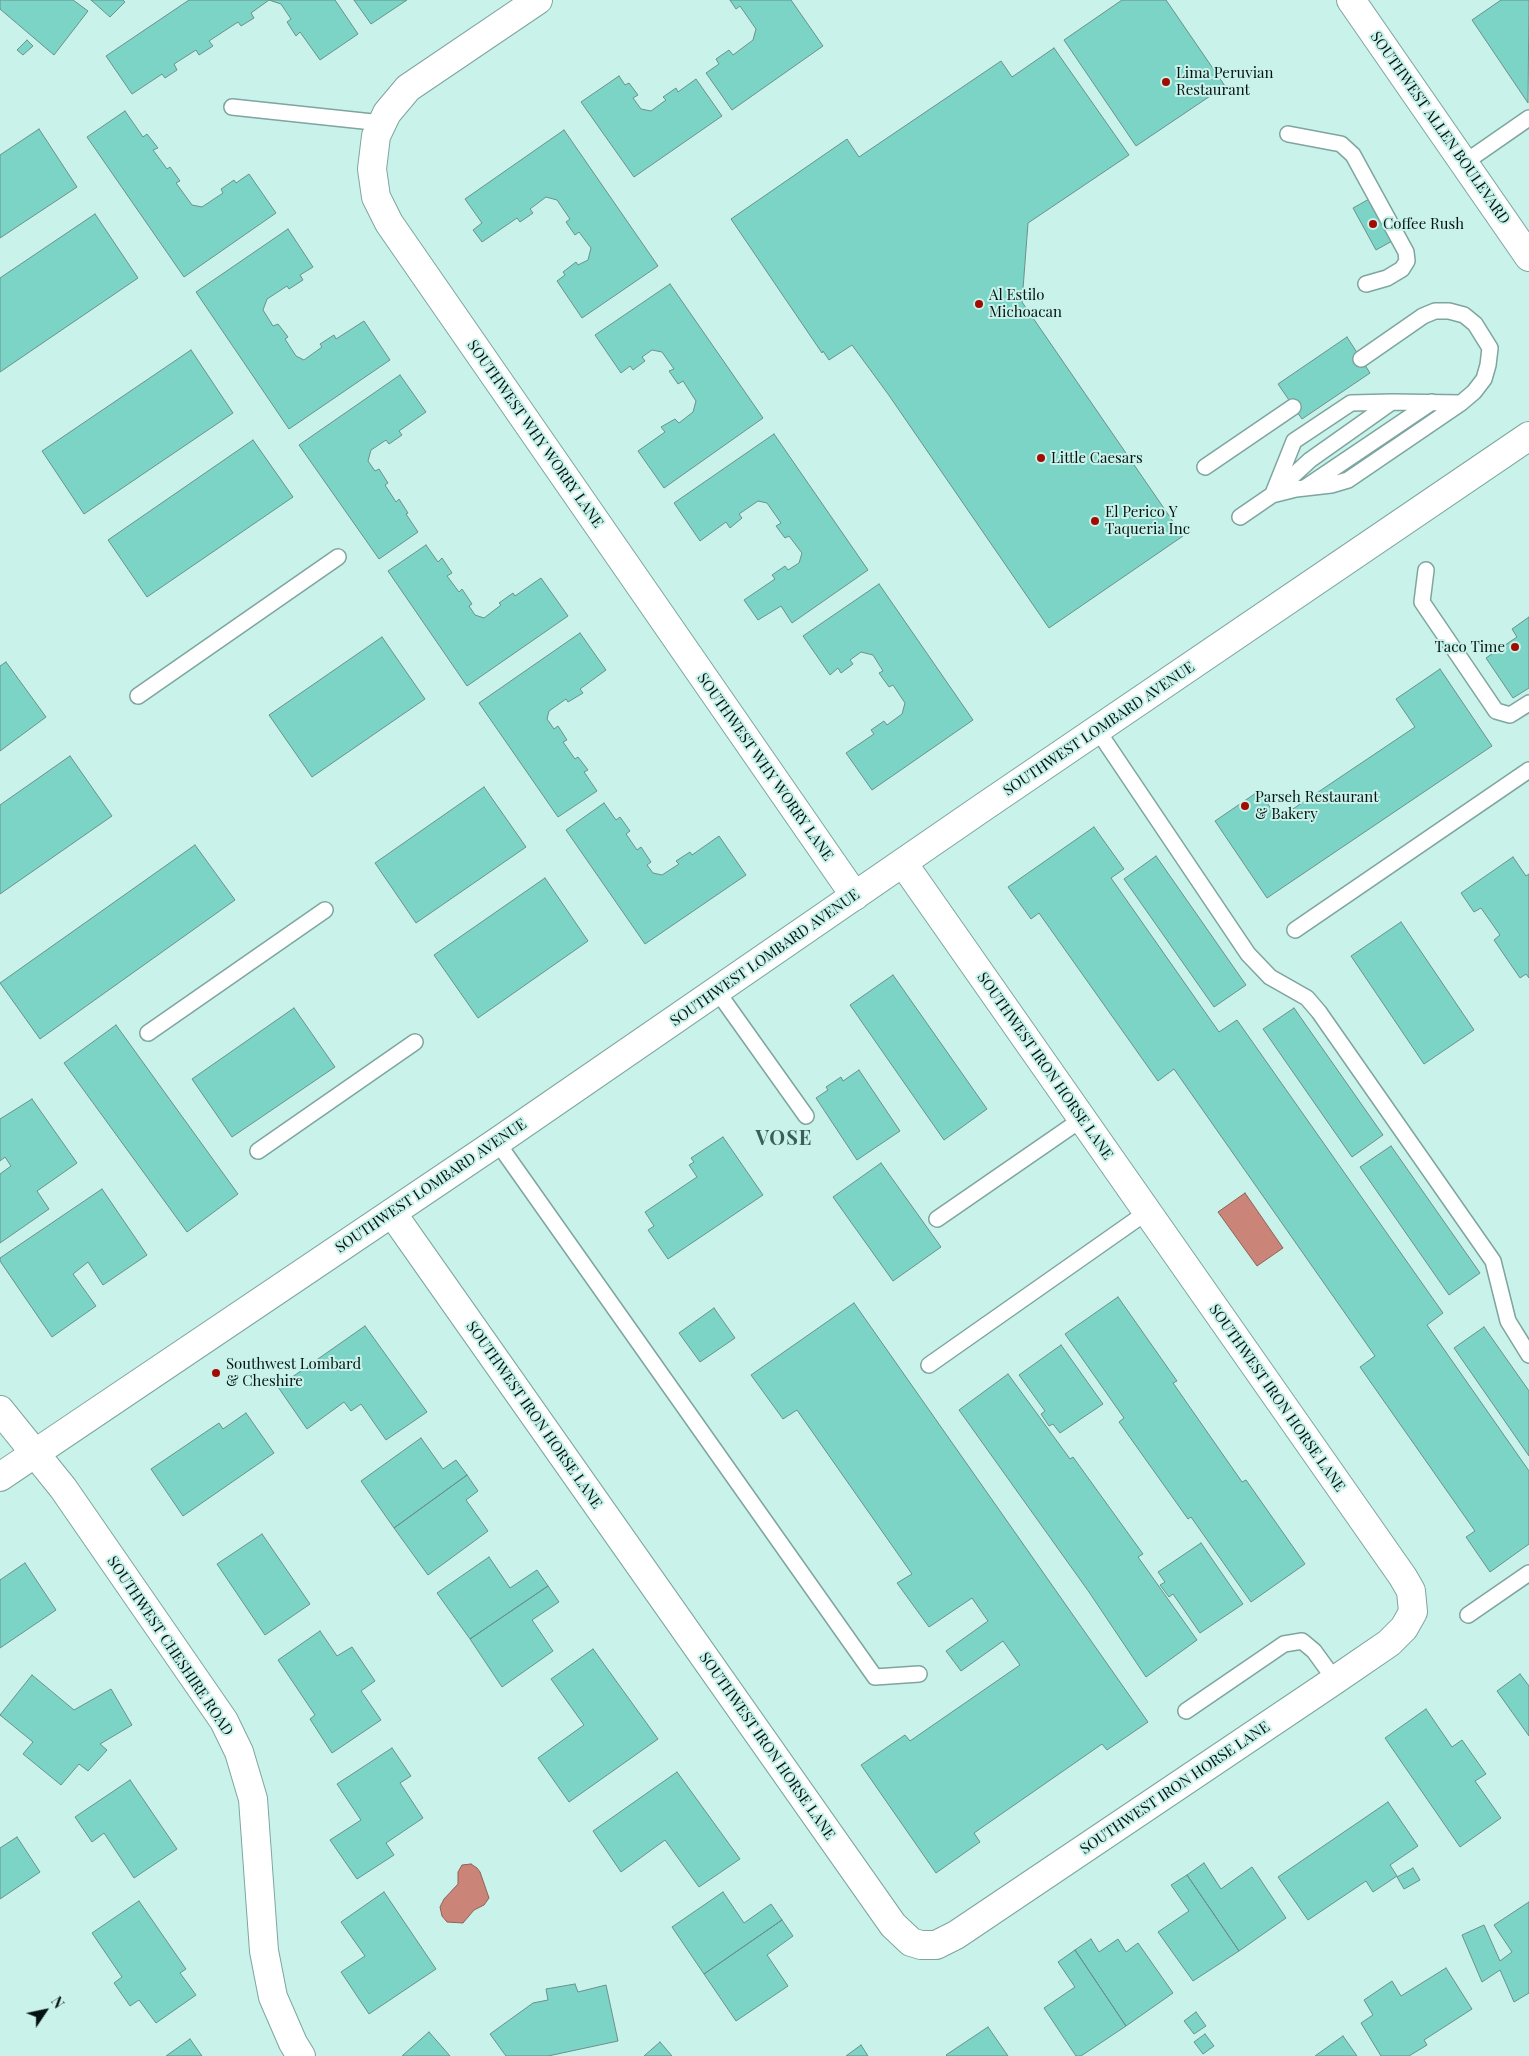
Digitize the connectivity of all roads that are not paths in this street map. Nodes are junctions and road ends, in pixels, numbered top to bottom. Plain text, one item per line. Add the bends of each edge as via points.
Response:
1 (538, 0) edge
2 (1352, 0) edge
3 (232, 107) dead end
4 (1529, 118) edge
5 (382, 123) junction
6 (1288, 134) dead end
7 (1464, 162) junction
8 (1529, 257) edge
9 (1366, 284) dead end
10 (1361, 359) dead end
11 (1392, 402) junction
12 (1432, 402) junction
13 (1460, 403) junction
14 (1293, 406) dead end
15 (1529, 436) edge
16 (1205, 467) dead end
17 (1304, 488) junction
18 (1272, 495) junction
19 (1240, 517) dead end
20 (338, 557) dead end
21 (1426, 570) dead end
22 (138, 696) dead end
23 (1529, 703) edge
24 (1098, 731) junction
25 (1529, 770) edge
26 (903, 863) junction
27 (855, 896) junction
28 (325, 910) dead end
29 (1295, 930) dead end
30 (717, 991) junction
31 (148, 1033) dead end
32 (415, 1042) dead end
33 (806, 1116) dead end
34 (1082, 1119) junction
35 (497, 1142) junction
36 (258, 1151) dead end
37 (392, 1212) junction
38 (1147, 1212) junction
39 (937, 1219) dead end
40 (1529, 1355) edge
41 (929, 1365) dead end
42 (0, 1410) edge
43 (35, 1453) junction
44 (0, 1477) edge
45 (1529, 1573) edge
46 (1468, 1615) dead end
47 (919, 1674) dead end
48 (1336, 1680) junction
49 (1186, 1712) dead end
50 (301, 2056) edge

1 - 5 street, SOUTHWEST WHY WORRY LANE via 408,88
2 - 7 street, SOUTHWEST ALLEN BOULEVARD
3 - 5 lane
4 - 7 lane
5 - 27 street, SOUTHWEST WHY WORRY LANE via 376,136 372,169 376,197 389,223
6 - 9 lane via 1341,144 1353,155 1406,252 1407,261 1402,269 1387,278
7 - 8 street, SOUTHWEST ALLEN BOULEVARD
10 - 13 lane via 1423,316 1435,311 1464,315 1475,324 1490,348 1484,379
11 - 12 lane
11 - 18 lane via 1310,460
11 - 18 lane via 1351,403 1294,441
12 - 13 lane
12 - 17 lane
13 - 17 lane via 1348,480
14 - 16 lane
15 - 24 street, SOUTHWEST LOMBARD AVENUE
17 - 18 lane
18 - 19 lane
20 - 22 lane
21 - 23 lane via 1422,602 1496,711 1510,715
24 - 26 street, SOUTHWEST LOMBARD AVENUE
24 - 40 lane via 1248,954 1270,977 1307,998 1319,1012 1493,1261 1508,1321
25 - 29 lane
26 - 27 street, SOUTHWEST LOMBARD AVENUE
26 - 34 street, SOUTHWEST IRON HORSE LANE
27 - 30 street, SOUTHWEST LOMBARD AVENUE
28 - 31 lane
30 - 33 lane
30 - 35 street, SOUTHWEST LOMBARD AVENUE
32 - 36 lane
34 - 38 street, SOUTHWEST IRON HORSE LANE
34 - 39 lane
35 - 37 street, SOUTHWEST LOMBARD AVENUE
35 - 47 lane via 875,1677
37 - 43 street, SOUTHWEST LOMBARD AVENUE
37 - 48 street, SOUTHWEST IRON HORSE LANE via 893,1926 911,1942 936,1945 956,1935
38 - 41 lane
38 - 48 street, SOUTHWEST IRON HORSE LANE via 1411,1591 1414,1612 1404,1628 1389,1644
42 - 43 street, SOUTHWEST CHESHIRE ROAD
43 - 44 street, SOUTHWEST LOMBARD AVENUE
43 - 50 street, SOUTHWEST CHESHIRE ROAD via 63,1488 224,1722 239,1752 253,1799 264,1951 271,1988
45 - 46 lane
48 - 49 lane via 1302,1641 1284,1644

